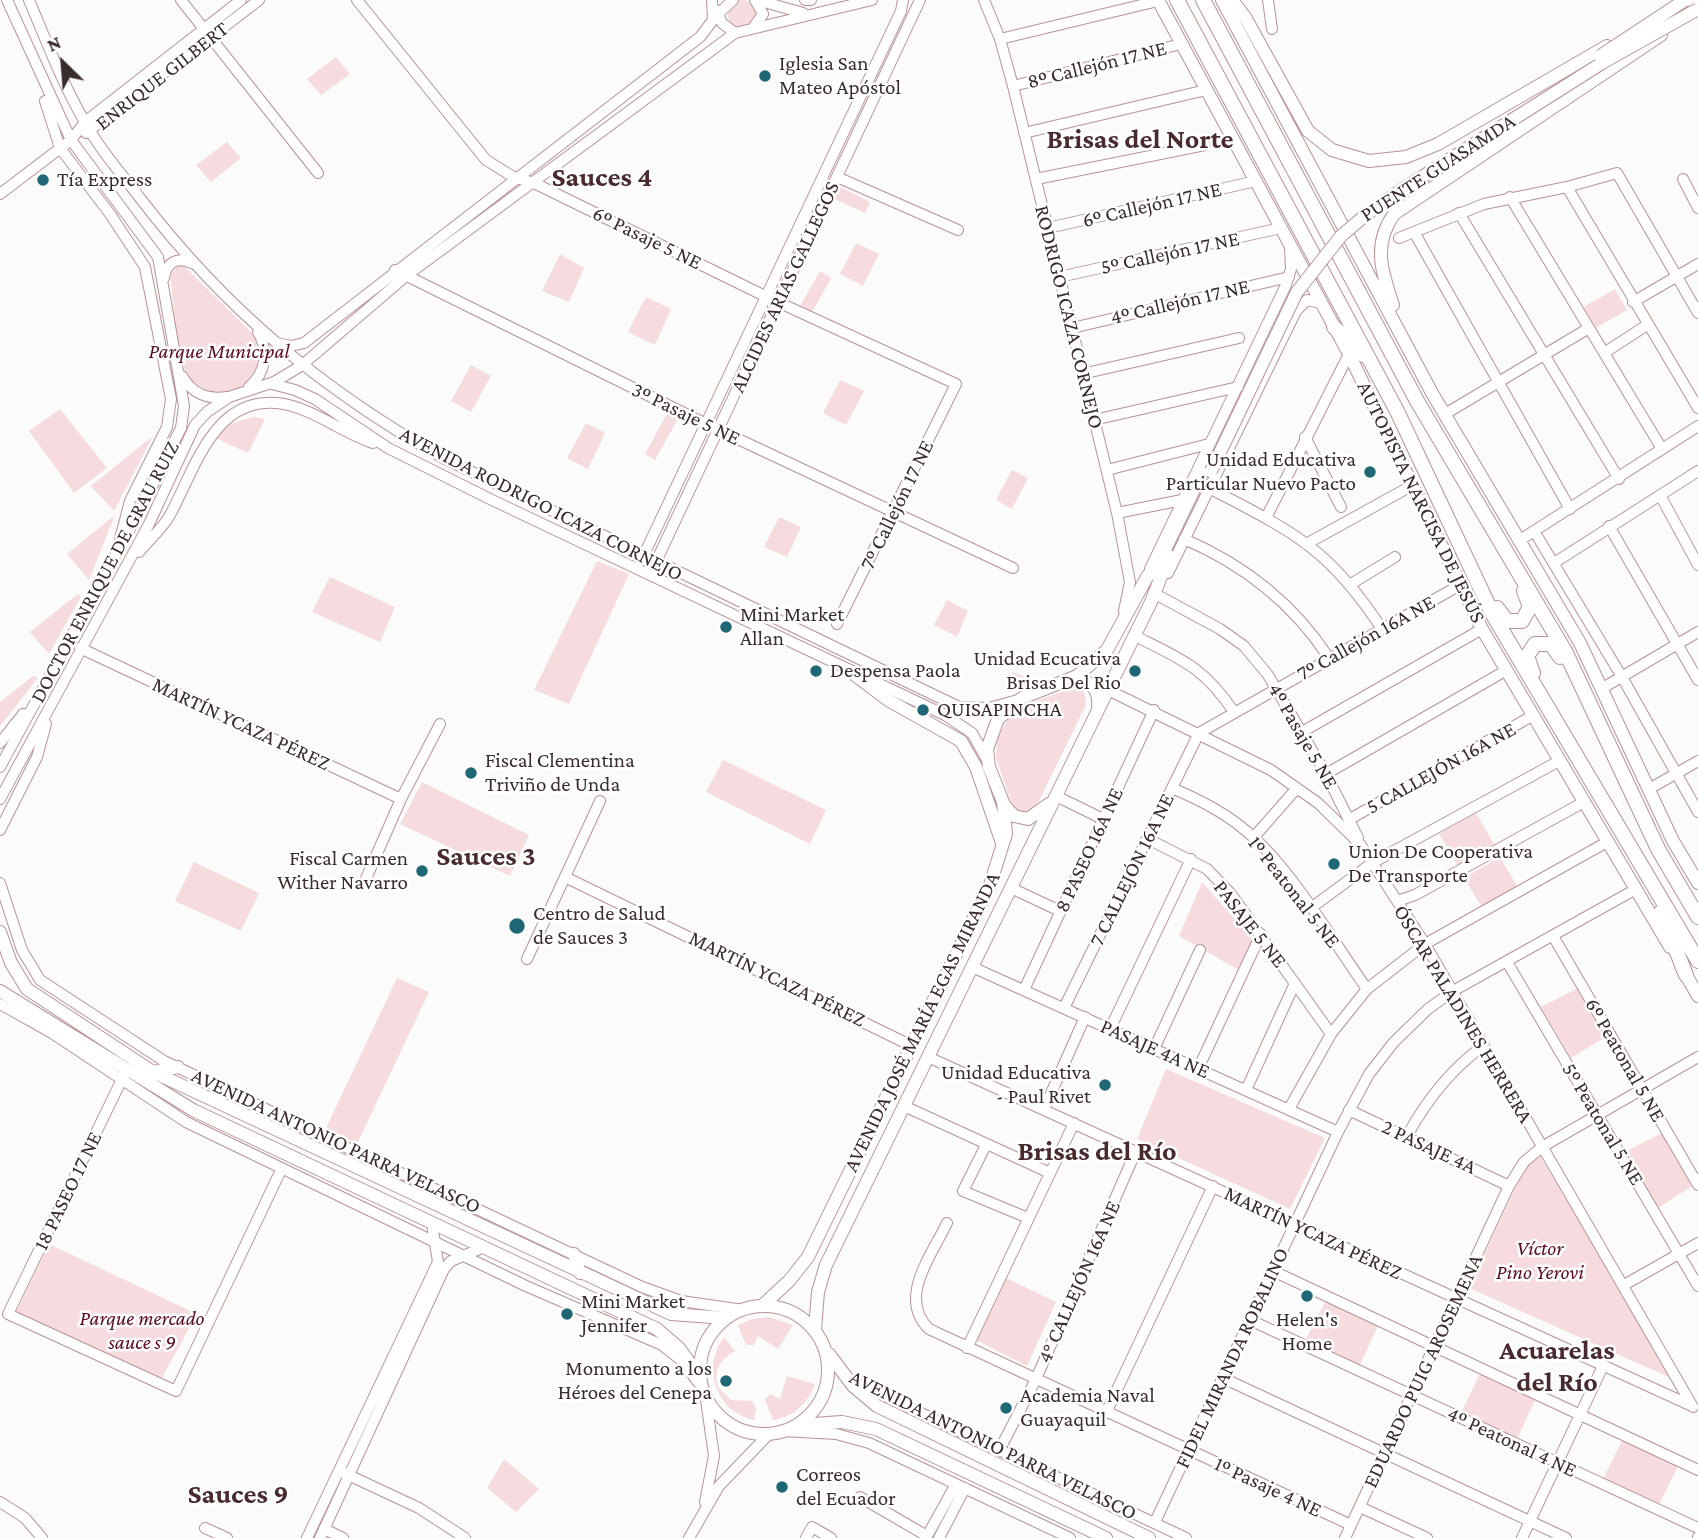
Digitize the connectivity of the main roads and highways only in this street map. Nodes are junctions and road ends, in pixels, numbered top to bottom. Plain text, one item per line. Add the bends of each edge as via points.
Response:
1 (1177, 0) edge
2 (1203, 0) edge
3 (1222, 0) edge
4 (1232, 0) edge
5 (1158, 1) edge
6 (1679, 3) edge
7 (1698, 9) edge
8 (1683, 19) junction
9 (1334, 327) junction
10 (1405, 342) junction
11 (1375, 367) junction
12 (1208, 469) junction
13 (1502, 542) junction
14 (1467, 560) junction
15 (851, 672) road end
16 (1069, 680) junction
17 (1592, 708) junction
18 (1098, 711) junction
19 (1558, 726) junction
20 (1055, 797) junction
21 (1003, 802) junction
22 (1003, 847) junction
23 (1663, 857) junction
24 (1644, 869) junction
25 (1698, 883) edge
26 (1698, 901) edge
27 (1698, 917) edge
28 (0, 932) edge
29 (1698, 961) edge
30 (1686, 975) junction
31 (0, 991) edge
32 (1698, 996) edge
33 (178, 1067) road end
34 (153, 1072) junction
35 (574, 1254) road end
36 (580, 1273) junction
37 (762, 1306) junction
38 (725, 1318) junction
39 (814, 1329) junction
40 (823, 1343) junction
41 (701, 1382) junction
42 (797, 1426) junction
43 (1106, 1538) edge
44 (1149, 1538) edge

1 - 11 highway, AUTOPISTA NARCISA DE JESÚS
2 - 13 highway, AUTOPISTA NARCISA DE JESÚS via 1418,401
3 - 10 main road
4 - 6 main road, bridge via 1308,131 1340,154 1381,161 1438,144
5 - 9 main road, AUTOPISTA NARCISA DE JESÚS
6 - 12 main road, PUENTE GUASAMDA, bridge via 1375,201 1336,233 1290,293
7 - 8 main road, PUENTE GUASAMDA, bridge
8 - 10 main road, bridge via 1394,214 1380,243 1381,270
8 - 12 main road, PUENTE GUASAMDA, bridge via 1602,63 1367,213 1340,236 1297,292
9 - 11 highway
9 - 30 main road, AUTOPISTA NARCISA DE JESÚS via 1482,629
10 - 25 main road via 1580,643 1673,841
11 - 14 highway, AUTOPISTA NARCISA DE JESÚS
12 - 16 main road, AVENIDA JOSÉ MARÍA EGAS MIRANDA via 1115,638 1091,667
12 - 18 main road, AVENIDA JOSÉ MARÍA EGAS MIRANDA via 1155,599
13 - 14 highway via 1507,563 1530,602 1522,621 1503,619 1482,576
13 - 17 highway, AUTOPISTA NARCISA DE JESÚS
14 - 19 highway, AUTOPISTA NARCISA DE JESÚS via 1493,615
15 - 22 main road via 888,701 961,741 976,767
16 - 18 main road via 1093,684
16 - 21 main road, AVENIDA JOSÉ MARÍA EGAS MIRANDA via 1022,698 998,719 988,744 989,767
17 - 19 highway via 1577,693 1555,648 1546,642 1535,643 1527,661 1553,707
17 - 23 highway, AUTOPISTA NARCISA DE JESÚS
18 - 20 main road, AVENIDA JOSÉ MARÍA EGAS MIRANDA
19 - 24 highway, AUTOPISTA NARCISA DE JESÚS
20 - 21 main road via 1028,819 1014,816
20 - 39 main road, AVENIDA JOSÉ MARÍA EGAS MIRANDA via 826,1265
21 - 22 main road, AVENIDA JOSÉ MARÍA EGAS MIRANDA
22 - 37 main road, AVENIDA JOSÉ MARÍA EGAS MIRANDA via 990,885 808,1257
23 - 26 highway
23 - 27 highway, AUTOPISTA NARCISA DE JESÚS
24 - 29 highway, AUTOPISTA NARCISA DE JESÚS
24 - 30 highway
28 - 34 main road, AVENIDA ANTONIO PARRA VELASCO via 15,972 27,989
30 - 32 main road, AUTOPISTA NARCISA DE JESÚS
31 - 41 main road, AVENIDA ANTONIO PARRA VELASCO via 125,1073 193,1110 657,1329 679,1348
33 - 34 main road
34 - 36 main road, AVENIDA ANTONIO PARRA VELASCO
35 - 36 main road
36 - 38 main road, AVENIDA ANTONIO PARRA VELASCO via 671,1314
37 - 38 main road
37 - 39 main road via 787,1310
38 - 41 main road via 704,1347
39 - 40 main road
40 - 42 main road via 828,1359 825,1392 810,1416
40 - 44 main road, AVENIDA ANTONIO PARRA VELASCO via 839,1370 877,1406
41 - 42 main road via 706,1400 733,1427 750,1433 776,1433
42 - 43 main road, AVENIDA ANTONIO PARRA VELASCO via 842,1422 876,1429

